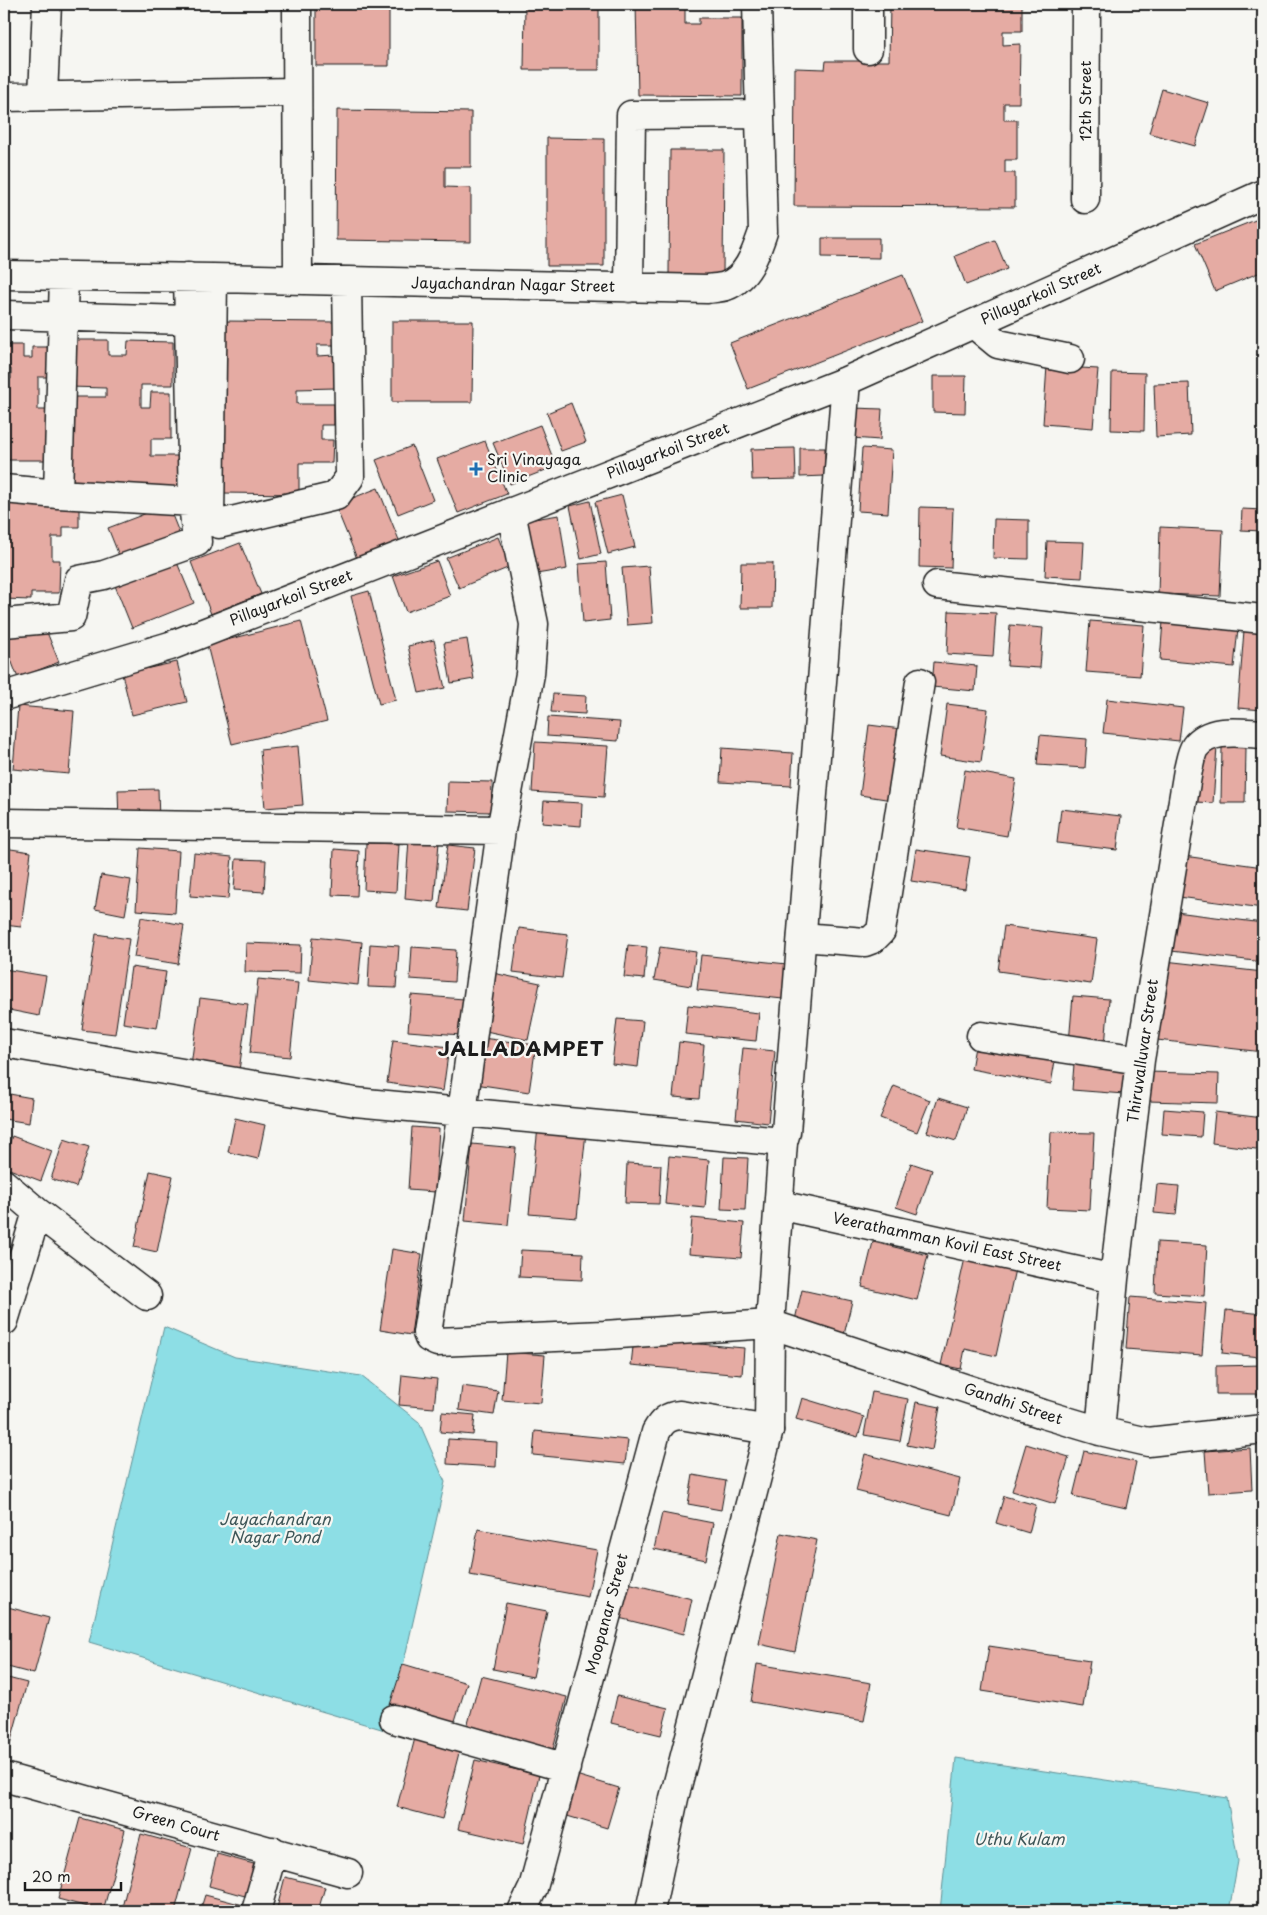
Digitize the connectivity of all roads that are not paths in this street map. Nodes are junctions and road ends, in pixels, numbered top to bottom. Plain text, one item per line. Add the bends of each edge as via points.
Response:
1 (47, 4) edge
2 (297, 4) edge
3 (758, 4) edge
4 (868, 4) edge
5 (1086, 4) edge
6 (868, 49) dead end
7 (297, 92) junction
8 (43, 96) junction
9 (4, 97) edge
10 (759, 114) junction
11 (1263, 194) edge
12 (1085, 199) dead end
13 (4, 275) edge
14 (64, 276) junction
15 (201, 278) junction
16 (298, 280) junction
17 (347, 281) junction
18 (629, 288) junction
19 (4, 315) edge
20 (63, 316) junction
21 (188, 320) junction
22 (974, 324) junction
23 (1070, 359) dead end
24 (846, 381) junction
25 (4, 490) edge
26 (58, 494) junction
27 (193, 502) junction
28 (511, 512) junction
29 (937, 585) dead end
30 (1263, 619) edge
31 (4, 623) edge
32 (920, 682) dead end
33 (4, 696) edge
34 (1263, 734) edge
35 (4, 823) edge
36 (501, 830) junction
37 (802, 937) junction
38 (981, 1036) dead end
39 (4, 1043) edge
40 (1140, 1060) junction
41 (462, 1112) junction
42 (783, 1142) junction
43 (4, 1184) edge
44 (779, 1205) junction
45 (38, 1212) junction
46 (1114, 1279) junction
47 (147, 1296) dead end
48 (4, 1321) edge
49 (770, 1324) junction
50 (1263, 1429) edge
51 (769, 1430) junction
52 (1100, 1431) junction
53 (394, 1719) dead end
54 (566, 1768) junction
55 (4, 1777) edge
56 (273, 1851) junction
57 (348, 1873) dead end
58 (256, 1911) edge
59 (522, 1911) edge
60 (650, 1911) edge

1 - 8 street
2 - 7 street
3 - 10 street, Jayachandran Nagar Street
4 - 6 street
5 - 12 street, 12th Street
7 - 8 street
7 - 16 street
8 - 9 street
10 - 18 street, Jayachandran Nagar Street via 763,232 743,275 728,285 707,289
10 - 18 street via 631,115
11 - 22 street, Pillayarkoil Street
13 - 14 street, Jayachandran Nagar Street
14 - 15 street, Jayachandran Nagar Street
14 - 20 street
15 - 16 street, Jayachandran Nagar Street
15 - 17 street via 210,521 219,524 336,496 350,477
15 - 21 street
16 - 17 street, Jayachandran Nagar Street
17 - 18 street, Jayachandran Nagar Street
19 - 20 street
20 - 21 street
20 - 26 street
21 - 27 street
22 - 23 street via 998,344
22 - 24 street, Pillayarkoil Street
24 - 28 street, Pillayarkoil Street
24 - 37 street
25 - 26 street
26 - 27 street
27 - 31 street via 197,542 104,575 79,580 71,617
28 - 33 street, Pillayarkoil Street via 170,646
28 - 36 street via 534,624 530,674
29 - 30 street
32 - 37 street via 881,931 865,942
34 - 40 street, Thiruvalluvar Street via 1222,733 1204,738 1194,748
35 - 36 street
36 - 41 street
37 - 42 street
38 - 40 street
39 - 41 street via 355,1102
40 - 46 street, Thiruvalluvar Street
41 - 42 street
41 - 49 street via 427,1333 433,1341 584,1336
42 - 44 street
43 - 45 street
44 - 46 street, Veerathamman Kovil East Street
44 - 49 street
45 - 47 street
45 - 48 street
46 - 52 street, Thiruvalluvar Street
49 - 51 street
49 - 52 street, Gandhi Street
50 - 52 street, Gandhi Street via 1148,1442
51 - 54 street, Moopanar Street via 680,1415 662,1422 656,1432
51 - 60 street via 674,1798
53 - 54 street
54 - 59 street, Moopanar Street via 533,1888
55 - 56 street, Green Court
56 - 57 street, Green Court
56 - 58 street

